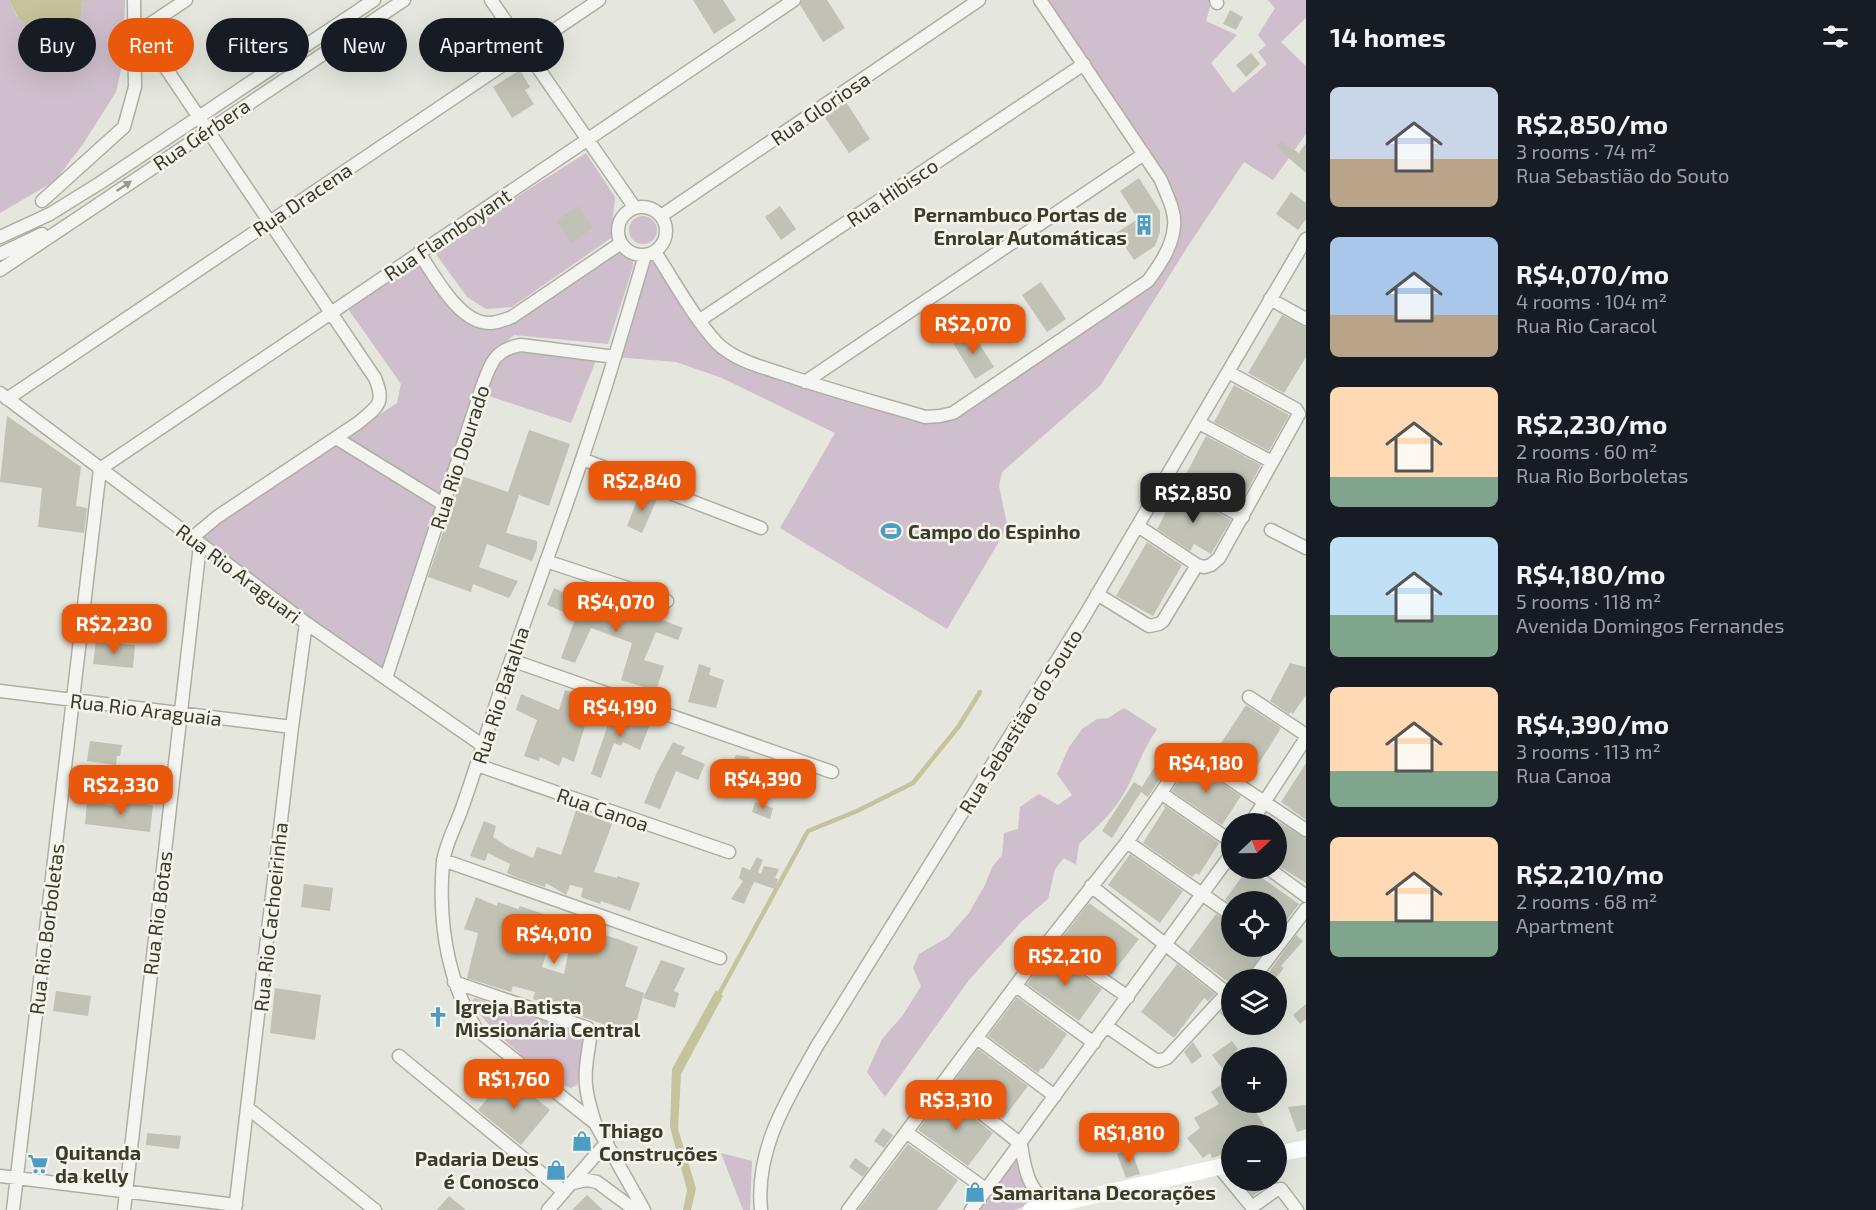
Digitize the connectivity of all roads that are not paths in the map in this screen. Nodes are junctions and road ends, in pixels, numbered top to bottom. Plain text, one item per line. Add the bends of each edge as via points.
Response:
1 (134, 0) edge
2 (186, 0) edge
3 (374, 0) edge
4 (404, 0) edge
5 (491, 0) edge
6 (599, 0) edge
7 (794, 0) edge
8 (979, 0) edge
9 (1040, 0) edge
10 (137, 18) edge
11 (153, 18) edge
12 (503, 18) edge
13 (564, 23) edge
14 (1084, 64) junction
15 (136, 72) edge
16 (169, 72) edge
17 (491, 72) edge
18 (541, 72) edge
19 (199, 117) junction
20 (208, 130) junction
21 (588, 139) junction
22 (1144, 154) junction
23 (42, 201) dead end
24 (635, 207) junction
25 (661, 216) junction
26 (76, 218) junction
27 (270, 220) junction
28 (0, 237) edge
29 (1306, 239) edge
30 (621, 243) junction
31 (419, 253) junction
32 (0, 254) edge
33 (650, 254) junction
34 (0, 270) edge
35 (1270, 299) junction
36 (332, 312) junction
37 (1306, 318) edge
38 (700, 320) junction
39 (615, 357) junction
40 (1228, 372) junction
41 (805, 382) junction
42 (2, 398) edge
43 (1199, 423) junction
44 (336, 438) junction
45 (582, 459) junction
46 (1272, 462) junction
47 (100, 469) junction
48 (1167, 476) junction
49 (443, 504) junction
50 (1243, 517) junction
51 (1138, 526) junction
52 (761, 528) dead end
53 (1271, 530) dead end
54 (196, 541) junction
55 (1306, 548) edge
56 (546, 561) junction
57 (1197, 565) junction
58 (1097, 594) junction
59 (667, 601) dead end
60 (306, 623) junction
61 (511, 660) junction
62 (386, 678) junction
63 (0, 691) edge
64 (1250, 697) dead end
65 (73, 700) junction
66 (180, 713) junction
67 (292, 727) junction
68 (1306, 736) edge
69 (483, 745) junction
70 (477, 765) junction
71 (832, 772) dead end
72 (1161, 793) junction
73 (1263, 802) junction
74 (1256, 813) edge
75 (1306, 830) edge
76 (1221, 834) edge
77 (1127, 842) junction
78 (729, 852) dead end
79 (443, 860) junction
80 (1221, 868) edge
81 (1283, 879) edge
82 (1091, 886) junction
83 (1201, 894) junction
84 (1306, 896) edge
85 (1221, 908) edge
86 (1306, 909) edge
87 (1287, 934) edge
88 (1048, 942) junction
89 (1164, 943) junction
90 (1269, 957) edge
91 (720, 958) dead end
92 (1260, 969) edge
93 (454, 982) junction
94 (1016, 986) junction
95 (1221, 987) edge
96 (1128, 997) junction
97 (1221, 1001) edge
98 (1106, 1026) junction
99 (977, 1038) junction
100 (1094, 1043) junction
101 (399, 1056) dead end
102 (943, 1083) junction
103 (1055, 1096) junction
104 (249, 1109) junction
105 (595, 1123) junction
106 (906, 1132) junction
107 (607, 1142) junction
108 (1021, 1144) junction
109 (1306, 1148) edge
110 (1287, 1152) edge
111 (1221, 1167) edge
112 (0, 1176) edge
113 (17, 1179) junction
114 (568, 1187) junction
115 (987, 1190) junction
116 (1241, 1191) edge
117 (1275, 1191) edge
118 (1283, 1191) edge
119 (126, 1192) junction
120 (1060, 1202) junction
121 (236, 1208) edge
122 (13, 1210) edge
123 (123, 1210) edge
124 (375, 1210) edge
125 (548, 1210) edge
126 (635, 1210) edge
127 (644, 1210) edge
128 (760, 1210) edge
129 (848, 1210) edge
130 (971, 1210) edge
131 (1031, 1210) edge
132 (1297, 1210) edge

1 - 10 street
2 - 11 street
3 - 19 street, Rua Gérbera
4 - 20 street, Rua Gérbera
5 - 12 street
6 - 13 street, Rua Dracena
7 - 21 street, Rua Flamboyant
8 - 25 street, Rua Gloriosa
9 - 14 street
14 - 22 street
14 - 38 street, Rua Hibisco
15 - 23 street via 124,127
16 - 19 street
17 - 27 street, Rua Dracena
18 - 21 street
19 - 20 street
19 - 28 street, Rua Gérbera via 50,214
26 -> 20 street, Rua Gérbera
20 - 27 street
21 - 24 street
21 - 31 street, Rua Flamboyant
22 - 41 street
22 - 41 street via 1161,180 1174,226 1163,261 1148,282 946,415 925,417
24 - 25 street via 650,208
24 - 30 street via 621,219
25 - 33 street via 665,239
26 - 32 street
26 - 34 street, Rua Gérbera
27 - 36 street
27 - 42 street, Rua Dracena
29 - 35 street, Rua Sebastião do Souto
30 - 31 street via 512,317 487,323 460,311
30 - 33 street via 631,253
31 - 36 street, Rua Flamboyant
33 - 38 street
33 - 39 street, Rua Rio Batalha
35 - 37 street
35 - 40 street, Rua Sebastião do Souto
36 - 44 street via 381,392 377,407
36 - 47 street, Rua Flamboyant
38 - 41 street via 718,344 731,353
39 - 45 street, Rua Rio Batalha
39 - 49 street, Rua Rio Dourado via 521,345 501,352 488,371
40 - 43 street, Rua Sebastião do Souto
40 - 46 street via 1297,411 1298,417
42 - 47 street, Rua Rio Araguari
43 - 46 street
43 - 48 street, Rua Sebastião do Souto
44 - 49 street
44 - 54 street via 217,517
45 - 52 street
45 - 56 street, Rua Rio Batalha
46 - 50 street
47 - 54 street, Rua Rio Araguari
47 - 65 street, Rua Rio Borboletas
48 - 50 street
48 - 51 street, Rua Sebastião do Souto
49 - 62 street, Rua Rio Dourado
50 - 57 street via 1216,562 1204,567
51 - 57 street
51 - 58 street, Rua Sebastião do Souto
53 - 55 street
54 - 60 street, Rua Rio Araguari
54 - 66 street, Rua Rio Botas
56 - 59 street
56 - 61 street, Rua Rio Batalha
57 - 58 street via 1163,621 1154,626
58 - 128 street, Rua Sebastião do Souto via 817,1046 784,1106 762,1163
60 - 62 street, Rua Rio Araguari
60 - 67 street, Rua Rio Cachoeirinha
61 - 69 street, Rua Rio Batalha
61 - 71 street
62 - 69 street, Rua Rio Araguari
63 - 65 street, Rua Rio Araguaia
64 - 68 street
65 - 66 street, Rua Rio Araguaia
65 - 113 street, Rua Rio Borboletas
66 - 67 street, Rua Rio Araguaia
66 - 119 street, Rua Rio Botas
67 - 104 street, Rua Rio Cachoeirinha
68 - 73 street
69 - 70 street, Rua Rio Batalha
70 - 78 street, Rua Canoa
70 - 79 street, Rua Rio Batalha
72 - 73 street via 1189,753
72 - 76 street
72 - 77 street
73 - 74 street
73 - 75 street
77 - 82 street
77 - 83 street
79 - 91 street
79 - 93 street via 444,934
80 - 83 street
81 - 84 street
82 - 88 street
82 - 89 street
83 - 85 street
83 - 89 street
86 - 87 street
88 - 94 street
88 - 96 street
89 - 95 street
89 - 96 street
90 - 92 street
93 - 105 street via 476,1029
93 - 105 street via 588,1028 584,1075
94 - 99 street
94 - 100 street
96 - 98 street
97 - 98 street via 1162,1060 1154,1059
98 - 100 street
99 - 102 street
99 - 103 street
100 - 103 street
101 - 114 street
102 - 106 street
102 - 108 street
103 - 108 street
104 - 121 street, Rua Rio Cachoeirinha
104 - 124 street
105 - 107 street
106 - 115 street
106 - 129 street
107 - 114 street
107 - 127 street
108 - 115 street
108 - 120 street via 1028,1179 1042,1196
109 - 110 main road
111 - 120 main road
112 - 113 street
113 - 119 street
113 - 122 street, Rua Rio Borboletas
114 - 125 street
114 - 126 street via 587,1180 597,1182
115 - 130 street
116 - 117 street via 1252,1208
118 - 132 street
119 - 121 street
119 - 123 street, Rua Rio Botas
120 - 131 main road

